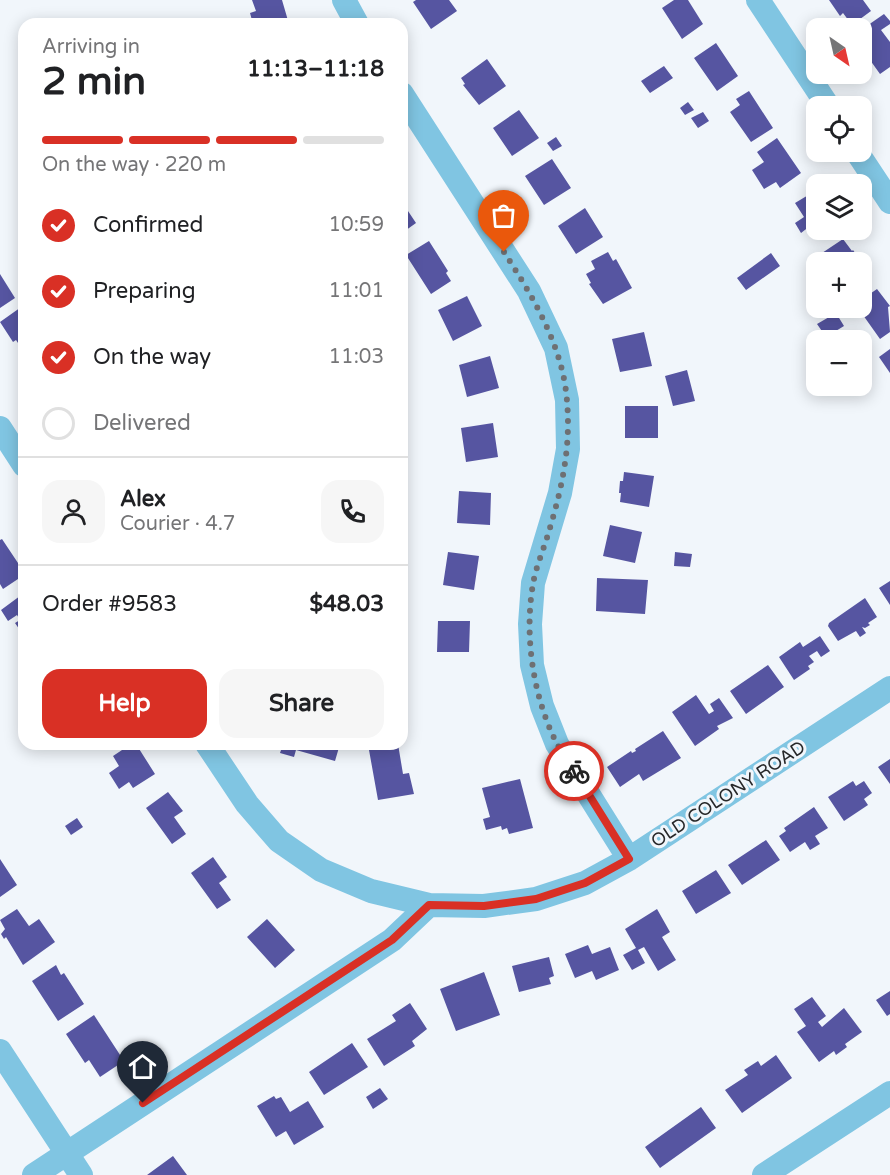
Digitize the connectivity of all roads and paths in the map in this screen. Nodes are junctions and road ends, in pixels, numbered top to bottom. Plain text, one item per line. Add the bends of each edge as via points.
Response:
1 (344, 0) edge
2 (758, 0) edge
3 (354, 18) edge
4 (821, 96) edge
5 (408, 103) edge
6 (864, 162) edge
7 (890, 202) edge
8 (0, 428) edge
9 (18, 456) edge
10 (890, 688) edge
11 (211, 750) edge
12 (629, 859) junction
13 (429, 905) junction
14 (0, 1051) edge
15 (890, 1093) edge
16 (67, 1154) junction
17 (34, 1175) edge
18 (81, 1175) edge
19 (764, 1175) edge

1 - 3 street
2 - 4 street
5 - 12 street via 529,291 556,348 567,400 568,449 560,493 533,583 532,665 557,744
6 - 7 street
8 - 9 street
10 - 12 street, OLD COLONY ROAD
11 - 13 street, OLD COLONY ROAD via 247,804 279,841 321,870 371,891
12 - 13 street, OLD COLONY ROAD via 585,883 536,899 484,906
13 - 16 street via 392,940
14 - 16 street
15 - 19 street
16 - 17 street
16 - 18 street

